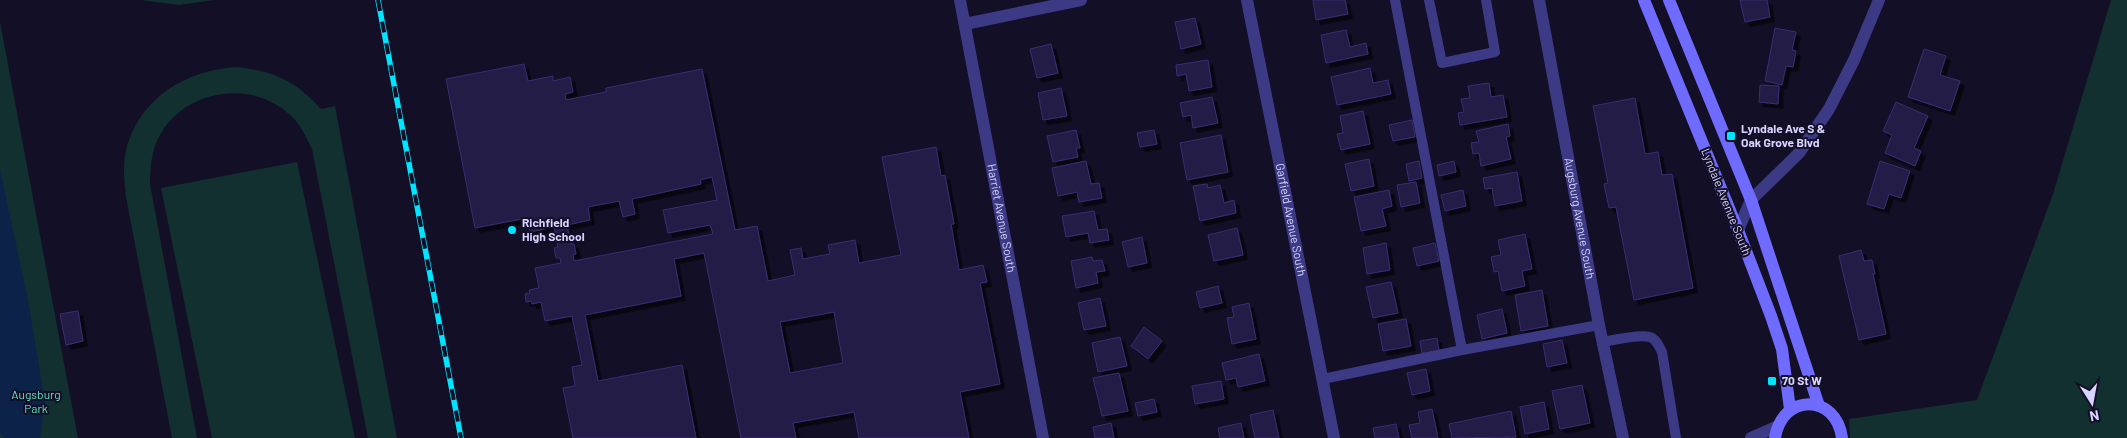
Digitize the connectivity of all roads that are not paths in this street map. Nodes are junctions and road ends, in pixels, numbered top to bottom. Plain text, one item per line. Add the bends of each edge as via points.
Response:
1 (960, 0) edge
2 (1081, 0) edge
3 (1247, 0) edge
4 (1395, 0) edge
5 (1429, 0) edge
6 (1486, 0) edge
7 (1539, 0) edge
8 (1644, 0) edge
9 (1669, 0) edge
10 (1879, 0) edge
11 (965, 24) junction
12 (1751, 200) junction
13 (1738, 230) junction
14 (1599, 324) junction
15 (1603, 342) junction
16 (1462, 350) junction
17 (1323, 380) junction
18 (1819, 406) junction
19 (1790, 409) junction
20 (1776, 432) edge
21 (1043, 438) edge
22 (1334, 438) edge
23 (1623, 438) edge
24 (1676, 438) edge
25 (1751, 438) edge
26 (1842, 438) edge

1 - 11 street, Harriet Avenue South
2 - 11 street
3 - 17 street, Garfield Avenue South
4 - 16 lane
5 - 6 lane via 1442,63 1495,52
7 - 14 street, Augsburg Avenue South
8 - 13 main road, Lyndale Avenue South
9 - 12 main road, Lyndale Avenue South
10 - 12 street via 1829,109 1799,153
11 - 21 street, Harriet Avenue South
12 - 13 street
12 - 18 main road, Lyndale Avenue South
13 - 19 main road, Lyndale Avenue South via 1782,349
14 - 15 street, Augsburg Avenue South
14 - 16 lane
15 - 23 street, Augsburg Avenue South
15 - 24 lane via 1643,336 1656,342 1662,352
16 - 17 lane
17 - 22 street, Garfield Avenue South
18 - 19 main road via 1809,404
18 - 26 main road via 1836,419
19 - 20 main road via 1782,417
20 - 25 street

